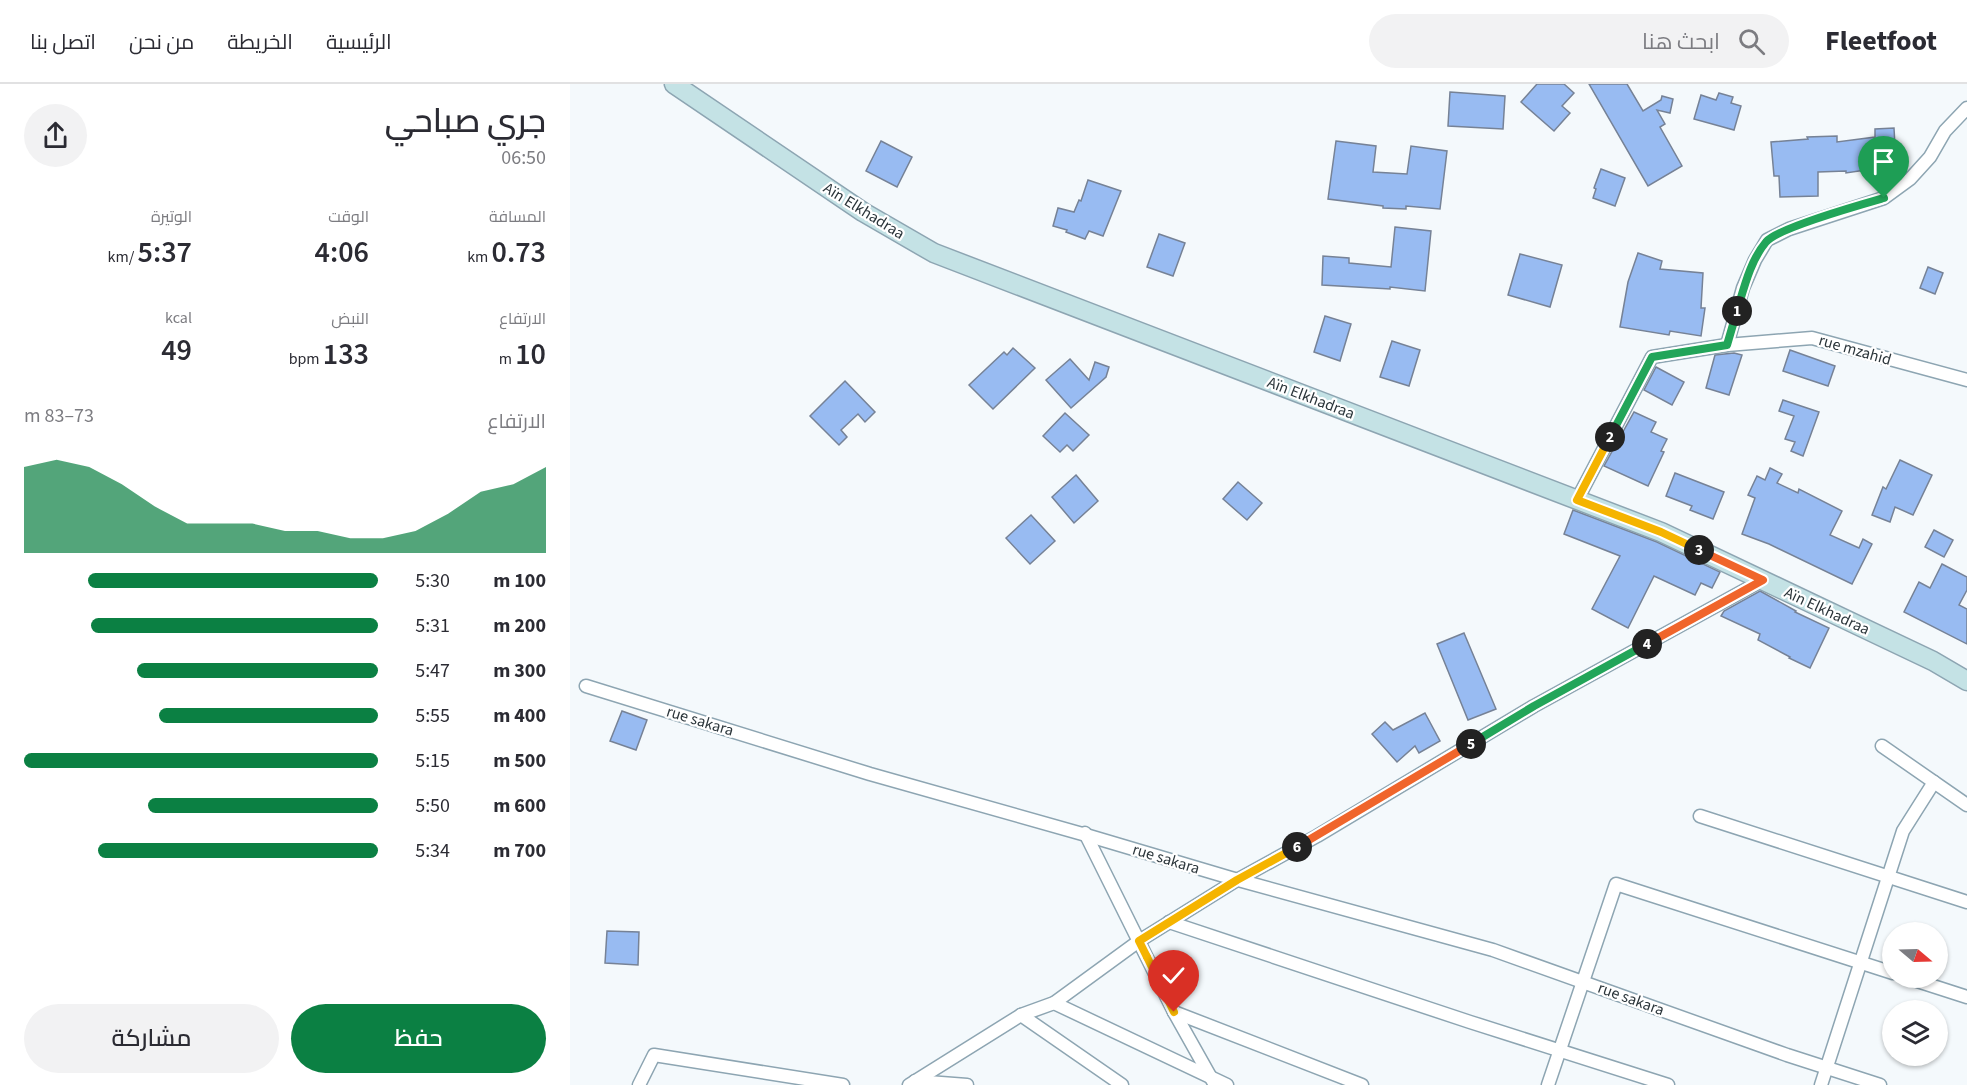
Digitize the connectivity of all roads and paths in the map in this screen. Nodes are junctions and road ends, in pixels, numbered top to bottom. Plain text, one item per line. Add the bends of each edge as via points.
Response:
1 (674, 84) edge
2 (1967, 108) edge
3 (1727, 345) junction
4 (1967, 380) edge
5 (1577, 500) junction
6 (1763, 580) junction
7 (1967, 681) edge
8 (586, 686) dead end
9 (1882, 746) dead end
10 (1934, 782) junction
11 (1967, 805) edge
12 (1700, 816) dead end
13 (1084, 830) junction
14 (1888, 877) junction
15 (1237, 880) junction
16 (1967, 902) edge
17 (1169, 922) junction
18 (1139, 941) junction
19 (1861, 963) junction
20 (1882, 970) edge
21 (1583, 982) junction
22 (1939, 988) edge
23 (1967, 997) edge
24 (1054, 1003) junction
25 (1174, 1012) junction
26 (1021, 1015) junction
27 (1559, 1050) junction
28 (1827, 1068) junction
29 (1213, 1082) edge
30 (912, 1083) edge
31 (639, 1085) edge
32 (843, 1085) edge
33 (967, 1085) edge
34 (1122, 1085) edge
35 (1227, 1085) edge
36 (1362, 1085) edge
37 (1548, 1085) edge
38 (1668, 1085) edge
39 (1821, 1085) edge
40 (1880, 1085) edge

1 - 5 main road, Aïn Elkhadraa via 863,212 934,253
2 - 3 street via 1910,179 1884,198 1767,240 1743,288
3 - 4 street, rue mzahid via 1812,338
3 - 5 street, rue mzahid via 1652,357
5 - 6 main road, Aïn Elkhadraa via 1661,532
6 - 7 main road, Aïn Elkhadraa
6 - 15 street via 1534,706
8 - 13 street, rue sakara via 870,774
9 - 10 street
10 - 11 street
10 - 14 street via 1903,831
12 - 14 street
13 - 15 street, rue sakara
13 - 18 street
14 - 16 street
14 - 19 street
15 - 17 street
15 - 21 street, rue sakara via 1492,950
17 - 18 street
17 - 27 street
18 - 24 street
18 - 25 street
19 - 20 street
19 - 21 street via 1616,884
19 - 28 street
21 - 27 street
21 - 28 street, rue sakara
22 - 23 street
24 - 26 street
24 - 29 street
25 - 29 street
25 - 36 street
26 - 30 street
26 - 34 street
27 - 37 street
27 - 38 street
28 - 39 street
28 - 40 street, rue sakara
29 - 35 street
30 - 33 street
31 - 32 street via 654,1055

